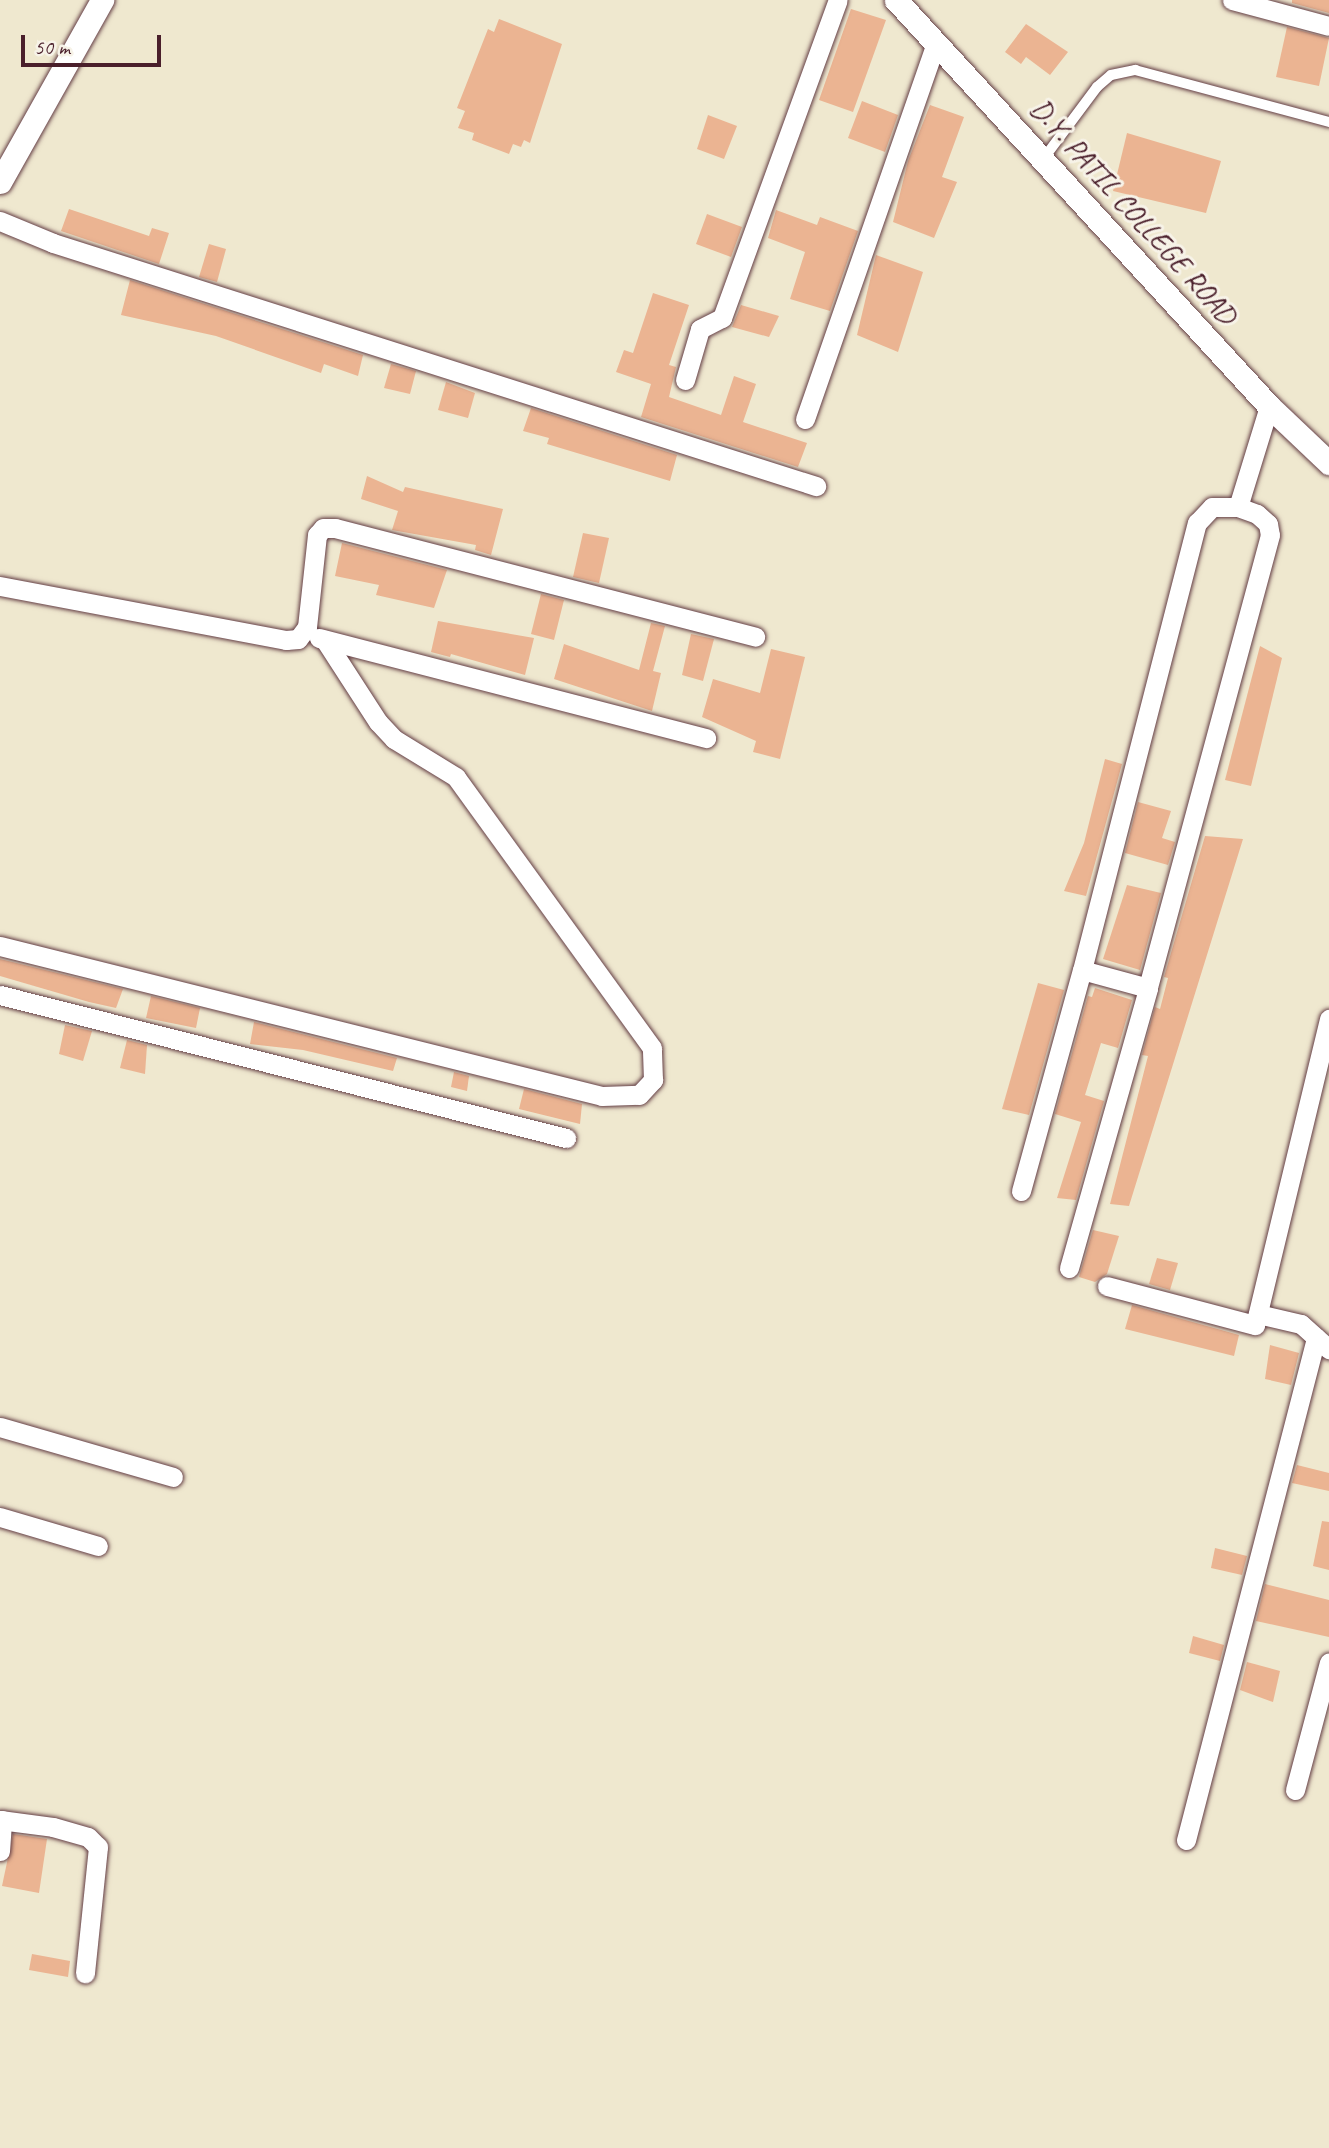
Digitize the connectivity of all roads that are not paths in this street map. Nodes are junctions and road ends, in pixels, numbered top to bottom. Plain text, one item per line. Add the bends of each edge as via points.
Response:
1 (102, 0) edge
2 (838, 0) edge
3 (896, 0) edge
4 (1233, 0) edge
5 (1329, 26) edge
6 (936, 43) junction
7 (1329, 121) edge
8 (1044, 158) junction
9 (0, 182) edge
10 (0, 221) edge
11 (685, 380) dead end
12 (1269, 406) junction
13 (806, 419) dead end
14 (1329, 463) edge
15 (816, 486) dead end
16 (1238, 507) junction
17 (0, 586) edge
18 (304, 634) junction
19 (755, 638) dead end
20 (325, 640) junction
21 (706, 738) dead end
22 (0, 946) edge
23 (1082, 970) junction
24 (1148, 988) junction
25 (0, 995) edge
26 (1329, 1019) edge
27 (566, 1138) dead end
28 (1021, 1191) dead end
29 (1069, 1268) dead end
30 (1107, 1286) dead end
31 (1258, 1314) junction
32 (1323, 1344) edge
33 (0, 1427) edge
34 (173, 1476) dead end
35 (0, 1517) edge
36 (99, 1546) dead end
37 (1329, 1662) edge
38 (1295, 1790) dead end
39 (1, 1820) edge
40 (1186, 1840) dead end
41 (0, 1852) edge
42 (85, 1973) dead end

1 - 9 street
2 - 11 street via 722,318 700,329
3 - 6 street, D.Y. PATIL COLLEGE ROAD
4 - 5 street
6 - 8 street, D.Y. PATIL COLLEGE ROAD
6 - 13 street
7 - 8 lane via 1135,70 1111,75 1097,88
8 - 12 street, D.Y. PATIL COLLEGE ROAD
10 - 15 street via 53,243
12 - 14 street, D.Y. PATIL COLLEGE ROAD
12 - 16 street
16 - 23 street via 1212,507 1198,523
16 - 24 street via 1257,514 1268,524 1270,535
17 - 18 street via 286,640
18 - 19 street via 317,535 323,528
18 - 20 street
20 - 21 street
20 - 22 street via 394,739 456,777 652,1048 653,1080 639,1095 602,1096
23 - 24 street
23 - 28 street
24 - 29 street
25 - 27 street
26 - 31 street
30 - 31 street via 1255,1325
31 - 32 street via 1292,1319
32 - 40 street
33 - 34 street
35 - 36 street
37 - 38 street
39 - 41 street
39 - 42 street via 88,1837 98,1847

